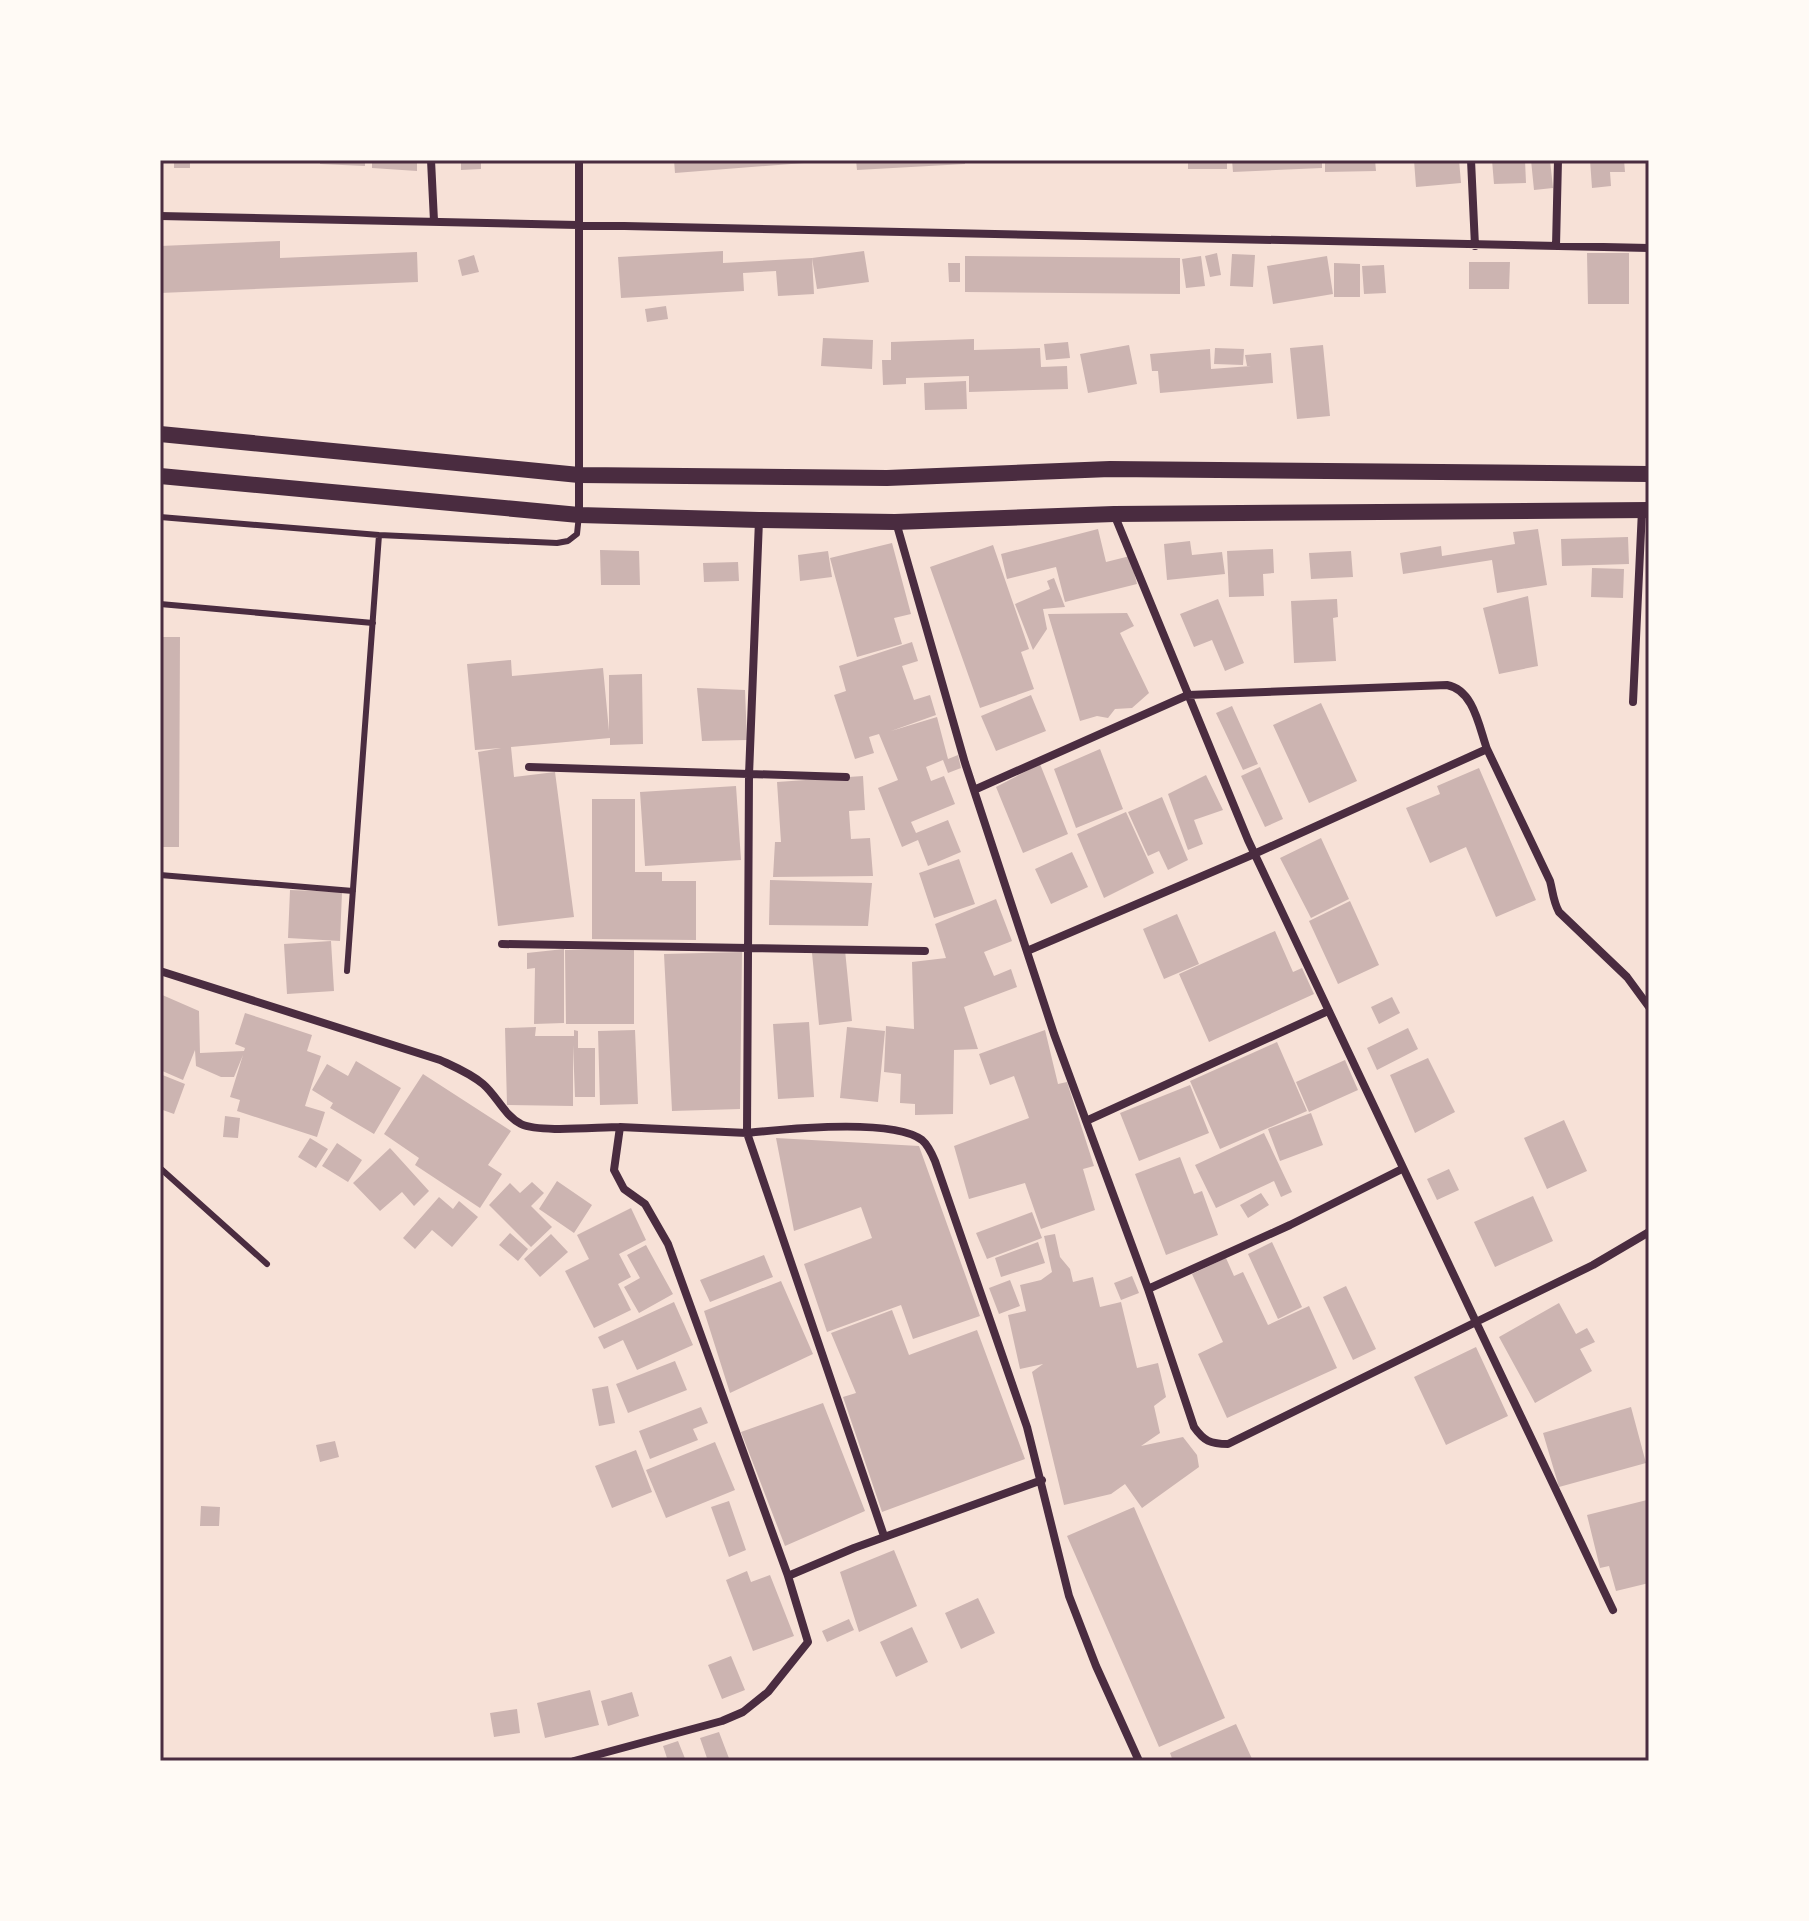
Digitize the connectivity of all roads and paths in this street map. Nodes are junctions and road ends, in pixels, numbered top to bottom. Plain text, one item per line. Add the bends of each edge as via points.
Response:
1 (431, 160) edge
2 (579, 160) edge
3 (1471, 160) edge
4 (1558, 160) edge
5 (160, 216) edge
6 (434, 221) junction
7 (579, 224) junction
8 (1475, 246) junction
9 (1556, 246) junction
10 (1649, 248) edge
11 (160, 434) edge
12 (1649, 474) edge
13 (579, 475) junction
14 (160, 476) edge
15 (1645, 510) edge
16 (1114, 514) junction
17 (579, 515) junction
18 (160, 517) edge
19 (759, 520) junction
20 (895, 522) junction
21 (379, 535) junction
22 (160, 604) edge
23 (373, 623) junction
24 (1188, 695) junction
25 (1633, 702) dead end
26 (1487, 749) junction
27 (529, 767) dead end
28 (749, 775) junction
29 (846, 777) dead end
30 (974, 790) junction
31 (1254, 854) junction
32 (160, 875) edge
33 (353, 891) junction
34 (502, 944) dead end
35 (748, 949) junction
36 (925, 951) dead end
37 (1027, 951) junction
38 (160, 971) edge
39 (347, 971) dead end
40 (1649, 1007) edge
41 (1328, 1011) junction
42 (1086, 1121) junction
43 (620, 1127) junction
44 (747, 1133) junction
45 (160, 1168) edge
46 (1402, 1169) junction
47 (1649, 1232) edge
48 (267, 1264) dead end
49 (1148, 1289) junction
50 (1476, 1322) junction
51 (1042, 1480) junction
52 (884, 1536) junction
53 (788, 1576) junction
54 (1613, 1610) dead end
55 (574, 1761) edge
56 (1139, 1761) edge

1 - 6 street
2 - 7 street
3 - 8 street
4 - 9 street
5 - 6 street
6 - 7 street
7 - 8 street
7 - 13 street
8 - 9 street
9 - 10 street
11 - 13 main road
12 - 13 main road via 1110,469 871,478
13 - 17 street
14 - 17 main road
15 - 16 main road
15 - 25 street
16 - 20 main road
16 - 24 street
17 - 19 main road
17 - 21 lane via 577,534 557,543
18 - 21 lane
19 - 20 main road
19 - 28 street
20 - 30 street
21 - 23 lane
22 - 23 lane
23 - 33 lane
24 - 26 street via 1447,685 1458,687 1468,698
24 - 30 street
24 - 31 street
26 - 31 street
26 - 40 street via 1550,881 1559,912 1627,977
27 - 28 street
28 - 29 street
28 - 35 street
30 - 37 street
31 - 37 street
31 - 41 street
32 - 33 lane
33 - 39 lane
34 - 35 street
35 - 36 street
35 - 44 street
37 - 42 street
38 - 43 street via 440,1060 485,1086 524,1126
41 - 42 street
41 - 46 street
42 - 49 street
43 - 44 street
43 - 53 street via 614,1170 624,1189 645,1204 668,1244
44 - 51 street via 812,1127 903,1130 924,1141 941,1176
44 - 52 street
45 - 48 lane
46 - 49 street
46 - 50 street
47 - 50 street
49 - 50 street via 1194,1427 1213,1444 1228,1444
50 - 54 street
51 - 52 street
51 - 56 street via 1069,1596
52 - 53 street
53 - 55 street via 808,1642 756,1704 722,1721

